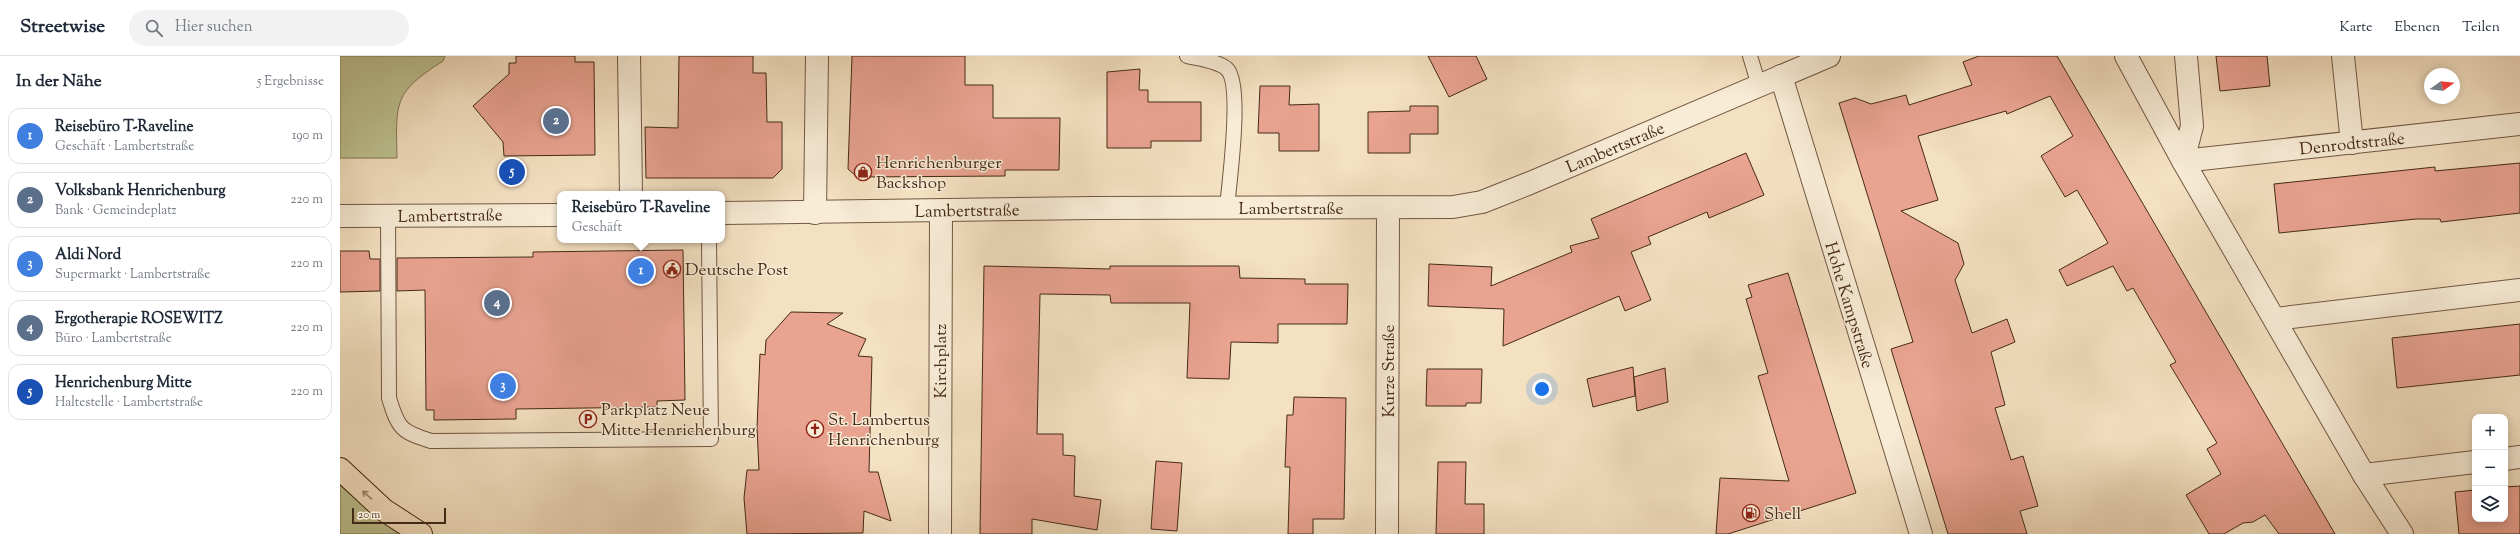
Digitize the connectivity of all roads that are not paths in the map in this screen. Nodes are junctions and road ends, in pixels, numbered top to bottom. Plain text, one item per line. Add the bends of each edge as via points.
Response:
1 (630, 56) edge
2 (817, 56) edge
3 (1187, 56) edge
4 (1750, 56) edge
5 (1829, 56) edge
6 (2126, 56) edge
7 (2186, 56) edge
8 (2343, 56) edge
9 (1781, 76) junction
10 (1759, 86) junction
11 (2520, 124) edge
12 (2352, 142) junction
13 (2183, 161) junction
14 (631, 191) edge
15 (1227, 208) junction
16 (1388, 209) junction
17 (941, 211) junction
18 (725, 213) edge
19 (815, 213) junction
20 (557, 215) edge
21 (340, 216) edge
22 (388, 216) junction
23 (709, 243) edge
24 (2520, 290) edge
25 (2275, 318) junction
26 (2520, 457) edge
27 (2508, 459) edge
28 (2472, 462) edge
29 (340, 469) edge
30 (2364, 475) junction
31 (420, 534) edge
32 (940, 534) edge
33 (1387, 534) edge
34 (1921, 534) edge
35 (2402, 534) edge

1 - 14 street
2 - 19 street
3 - 15 lane via 1220,65 1228,70 1233,79 1236,98
4 - 10 lane
5 - 9 street, Lambertstraße
6 - 13 street
7 - 13 street via 2192,126
8 - 12 street
9 - 10 street, Lambertstraße
9 - 34 street, Hohe Kampstraße
10 - 16 street, Lambertstraße via 1482,202 1453,207
11 - 12 street, Denrodtstraße
12 - 13 street, Denrodtstraße
13 - 25 street
15 - 16 street, Lambertstraße
15 - 17 street, Lambertstraße
16 - 33 street, Kurze Straße
17 - 19 street, Lambertstraße
17 - 32 street, Kirchplatz
18 - 19 street, Lambertstraße
20 - 22 street, Lambertstraße
21 - 22 street, Lambertstraße
22 - 23 lane via 389,398 396,422 412,435 431,441 711,439
24 - 25 street
25 - 30 street
26 - 27 street
28 - 30 street
31 -> 29 main road via 384,510
30 - 35 street

